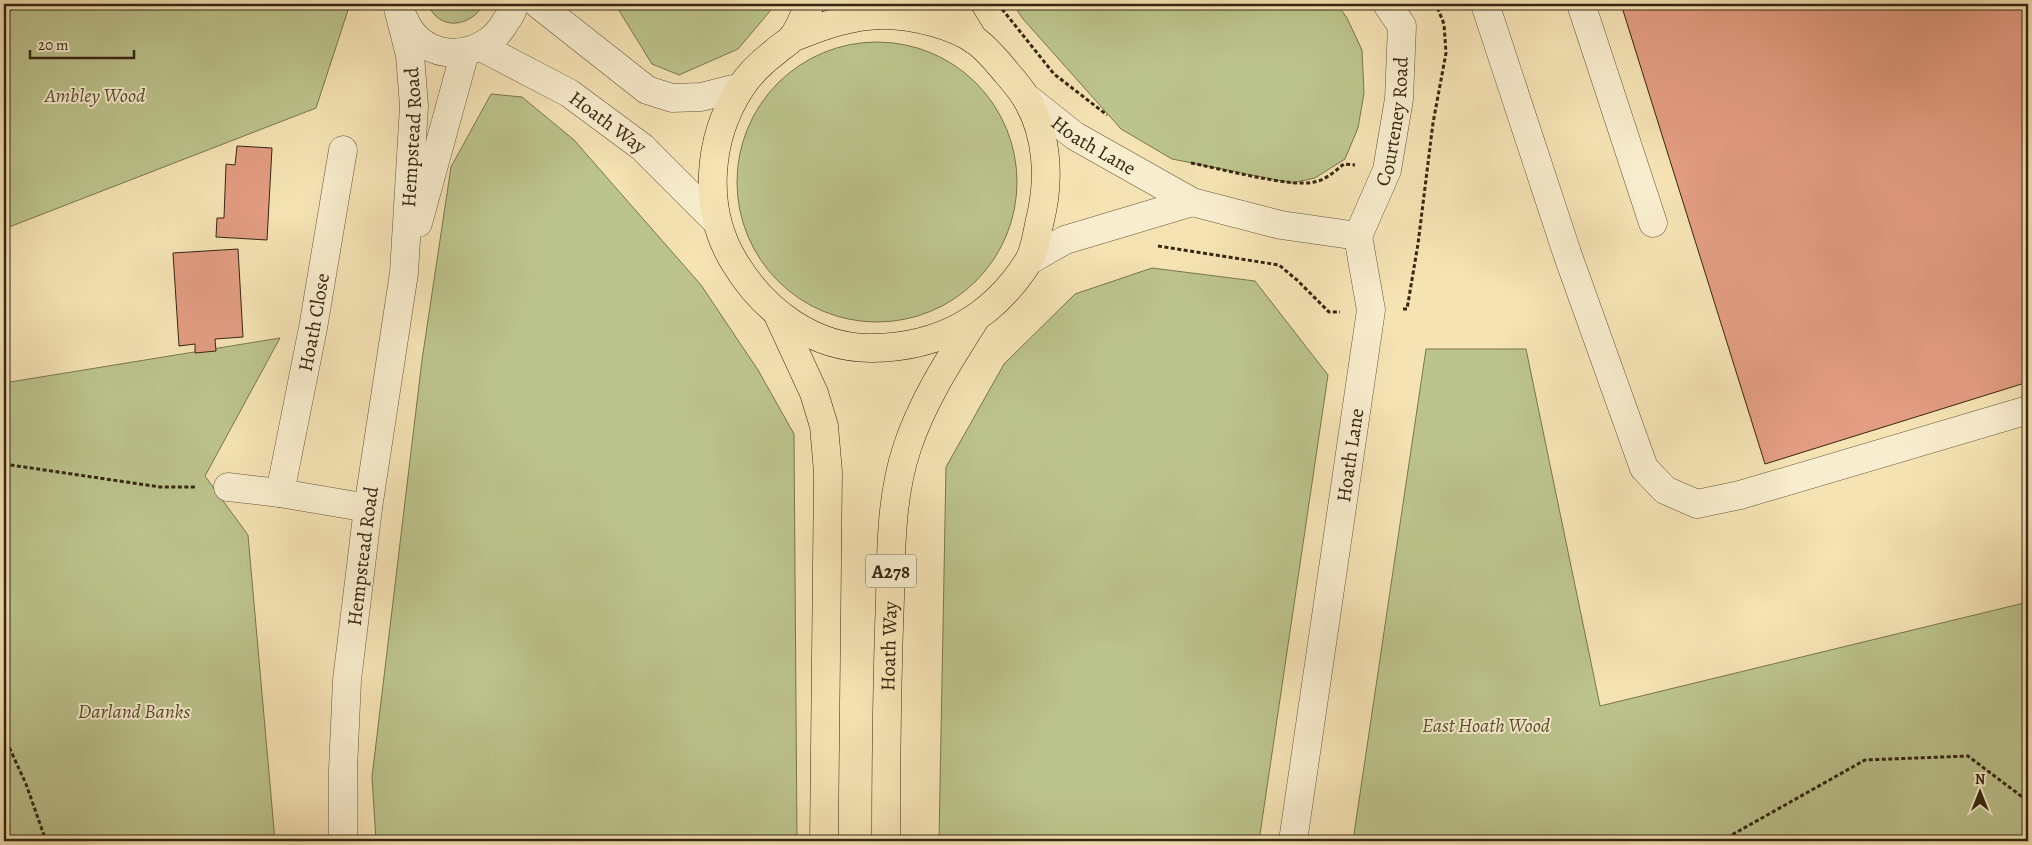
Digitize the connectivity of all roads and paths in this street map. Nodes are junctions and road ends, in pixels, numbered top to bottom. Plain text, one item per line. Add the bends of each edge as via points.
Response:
1 (397, 4) edge
2 (514, 4) edge
3 (538, 4) edge
4 (810, 4) edge
5 (952, 4) edge
6 (998, 4) edge
7 (1387, 4) edge
8 (1436, 4) edge
9 (1485, 4) edge
10 (1582, 4) edge
11 (792, 38) junction
12 (974, 40) junction
13 (473, 50) junction
14 (741, 87) junction
15 (1026, 98) junction
16 (1109, 118) dead end
17 (343, 150) dead end
18 (1181, 161) dead end
19 (1344, 164) dead end
20 (1192, 202) junction
21 (716, 221) junction
22 (1653, 223) dead end
23 (1358, 236) junction
24 (1156, 246) dead end
25 (1030, 260) junction
26 (404, 273) junction
27 (1407, 309) dead end
28 (1329, 312) dead end
29 (778, 315) junction
30 (974, 320) junction
31 (2028, 410) edge
32 (4, 464) edge
33 (228, 487) joint
34 (280, 493) junction
35 (368, 508) junction
36 (4, 736) edge
37 (2028, 796) edge
38 (46, 841) edge
39 (343, 841) edge
40 (824, 841) edge
41 (886, 841) edge
42 (1293, 841) edge
43 (1721, 841) edge

1 - 13 street via 408,28 425,45 440,51
1 - 26 street, Hempstead Road via 410,55 414,106
2 - 13 street via 499,34
3 - 14 street via 647,90 672,98 700,98
4 - 11 main road
5 - 12 main road
6 - 16 path via 1054,74
7 - 23 street, Courteney Road via 1402,26 1399,99 1386,170
8 - 27 path via 1444,24 1446,53
9 - 31 street via 1630,432 1644,468 1665,490 1697,504 1740,496
10 - 22 street
11 - 12 main road via 834,22 886,15 930,20
11 - 14 main road via 758,66
12 - 15 main road via 995,59
13 - 21 street, Hoath Way via 569,93 642,147
13 - 26 street, Hempstead Road
14 - 21 main road via 724,119 715,152 712,185
15 - 20 street, Hoath Lane via 1075,136
15 - 25 main road via 1042,138 1046,169 1044,203
17 - 34 street, Hoath Close via 313,328
18 - 19 path via 1292,183 1322,180
20 - 23 street, Hoath Lane via 1281,225
20 - 25 street via 1065,240
21 - 29 main road via 729,254 746,283
23 - 42 street, Hoath Lane via 1371,310
24 - 28 path via 1279,265
25 - 30 main road via 1004,294
26 - 35 street, Hempstead Road
29 - 30 main road via 807,333 867,348 896,347 937,339
29 - 40 main road via 814,393 824,426 828,472
30 - 41 main road, Hoath Way / A278 via 938,377 922,410 906,449 897,492 888,648
32 - 33 path via 160,487
33 - 34 street
34 - 35 street
35 - 39 street, Hempstead Road via 347,680
36 - 38 path via 26,784
37 - 43 path via 2021,796 1968,756 1865,760

